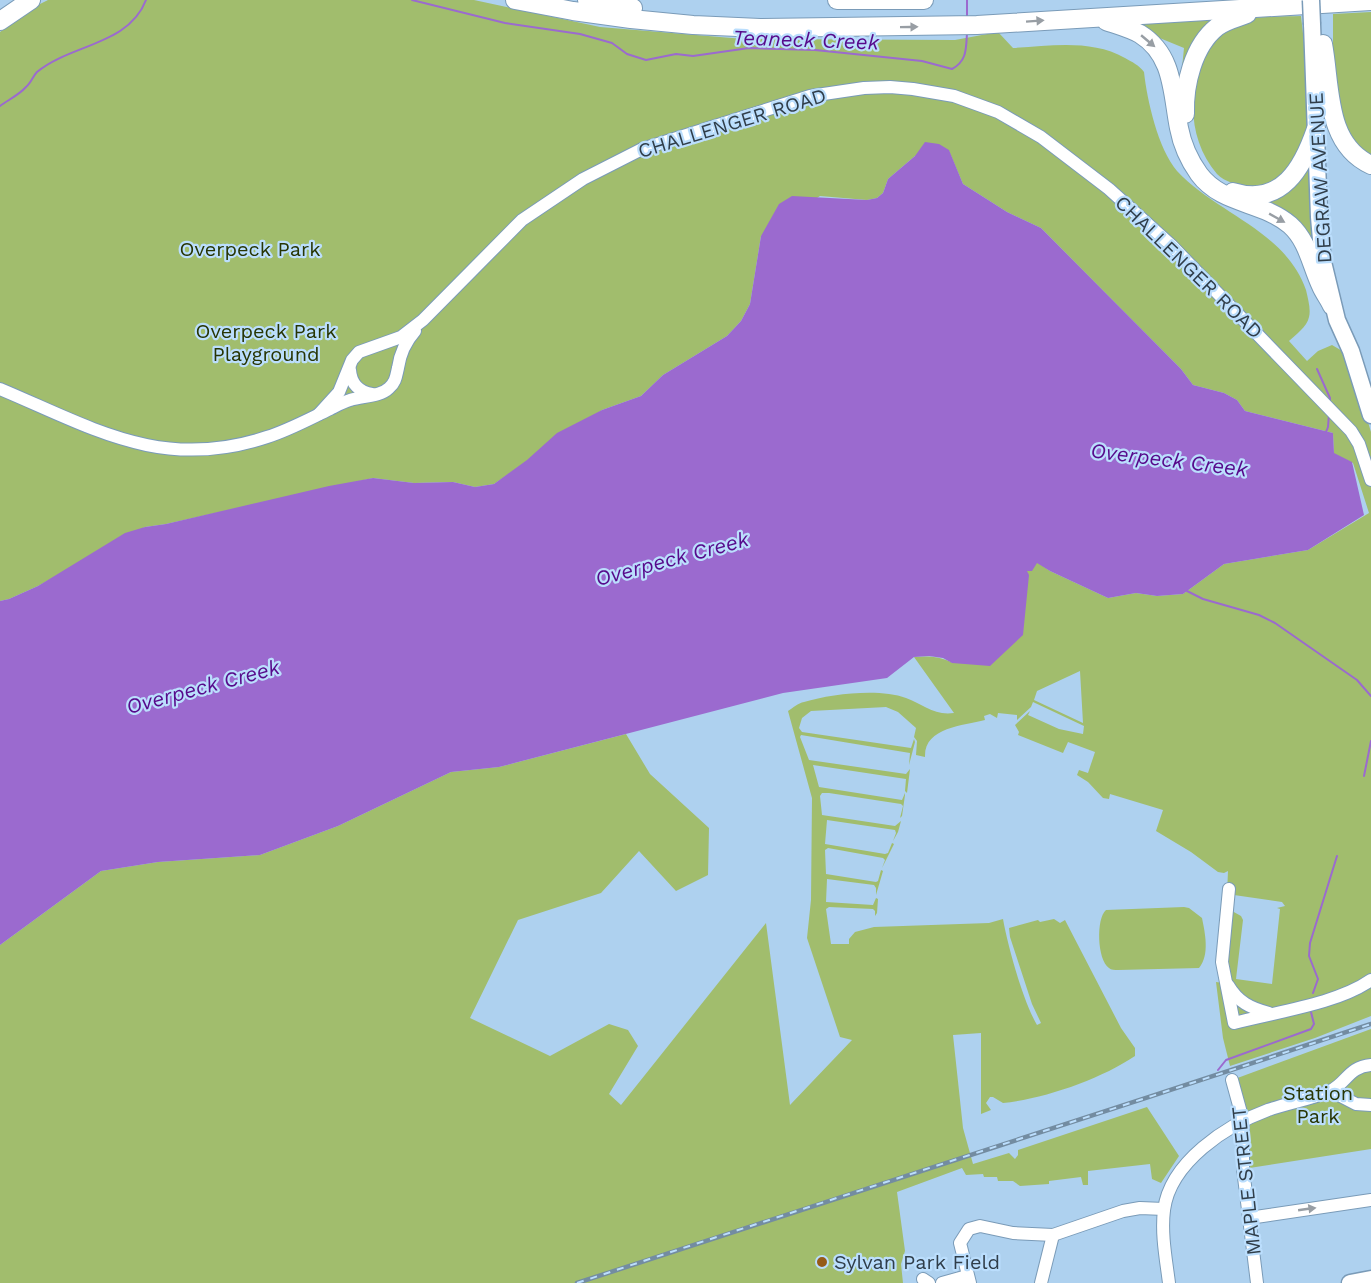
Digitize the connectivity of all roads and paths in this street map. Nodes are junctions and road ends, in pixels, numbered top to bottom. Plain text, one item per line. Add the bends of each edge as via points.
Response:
1 (31, 0) edge
2 (515, 0) edge
3 (587, 0) edge
4 (837, 0) edge
5 (924, 0) edge
6 (1311, 0) edge
7 (1321, 0) edge
8 (1367, 2) edge
9 (1268, 7) junction
10 (1095, 18) junction
11 (0, 21) edge
12 (1317, 24) junction
13 (808, 27) junction
14 (1323, 44) junction
15 (1316, 129) junction
16 (1371, 165) edge
17 (1332, 306) junction
18 (423, 320) junction
19 (376, 347) junction
20 (1351, 351) junction
21 (397, 369) junction
22 (350, 370) junction
23 (0, 389) edge
24 (372, 394) junction
25 (319, 414) junction
26 (1371, 415) edge
27 (1371, 480) edge
28 (1229, 890) dead end
29 (1224, 978) junction
30 (1371, 980) edge
31 (1270, 1013) junction
32 (1371, 1065) edge
33 (1232, 1080) dead end
34 (1330, 1091) junction
35 (1371, 1105) edge
36 (1243, 1120) junction
37 (1371, 1200) edge
38 (1164, 1209) junction
39 (1249, 1218) junction
40 (1053, 1235) junction
41 (968, 1279) edge
42 (1371, 1279) edge
43 (942, 1283) edge
44 (1041, 1283) edge
45 (1170, 1283) edge
46 (1257, 1283) edge
47 (1350, 1283) edge

1 - 11 highway
2 - 13 highway via 651,22 739,28
3 - 13 highway via 693,16
4 - 5 highway
6 - 12 main road, DEGRAW AVENUE, bridge
7 - 12 main road, DEGRAW AVENUE
8 - 9 highway
9 - 10 highway
9 - 15 highway via 1223,23 1201,47 1186,94 1190,141 1202,165 1218,182 1234,192 1254,195 1275,190 1292,177 1303,162
13 -> 10 highway via 956,26
10 -> 17 highway via 1133,31 1156,48 1169,70 1183,143 1196,169 1219,192 1271,214 1292,228 1308,251
12 - 14 main road, DEGRAW AVENUE
12 - 15 main road, DEGRAW AVENUE
14 - 16 highway via 1339,134 1354,155
14 - 20 main road, DEGRAW AVENUE via 1329,231
15 - 17 main road, DEGRAW AVENUE via 1321,247
17 - 20 main road, DEGRAW AVENUE
18 - 19 street, CHALLENGER ROAD via 401,337
18 - 21 street, CHALLENGER ROAD via 406,343
18 - 27 street, CHALLENGER ROAD via 522,220 583,178 642,149 810,96 864,88 913,89 954,96 1020,124 1109,189 1177,250 1348,427 1361,449
19 - 21 street via 391,354
19 - 22 street, CHALLENGER ROAD via 359,351
20 - 26 main road, DEGRAW AVENUE
21 - 24 street, CHALLENGER ROAD via 391,387
22 - 24 street via 356,387
22 - 25 street, CHALLENGER ROAD via 337,396
23 - 25 street, CHALLENGER ROAD via 97,432 127,442 172,449 244,444
24 - 25 street, CHALLENGER ROAD
28 - 29 street
29 - 31 street via 1235,997 1250,1008
29 - 31 street via 1234,1023
30 - 31 street via 1336,997
32 - 34 street via 1353,1070
33 - 36 street, MAPLE STREET
34 - 35 street via 1356,1104
34 - 36 street
36 - 38 street via 1215,1138 1185,1167 1168,1193
36 - 39 street, MAPLE STREET
39 -> 37 street
38 - 40 street via 1123,1211
38 - 45 street
39 - 46 street, MAPLE STREET
40 - 41 street via 973,1227 960,1243
40 - 44 street
41 - 43 street
42 - 47 main road

